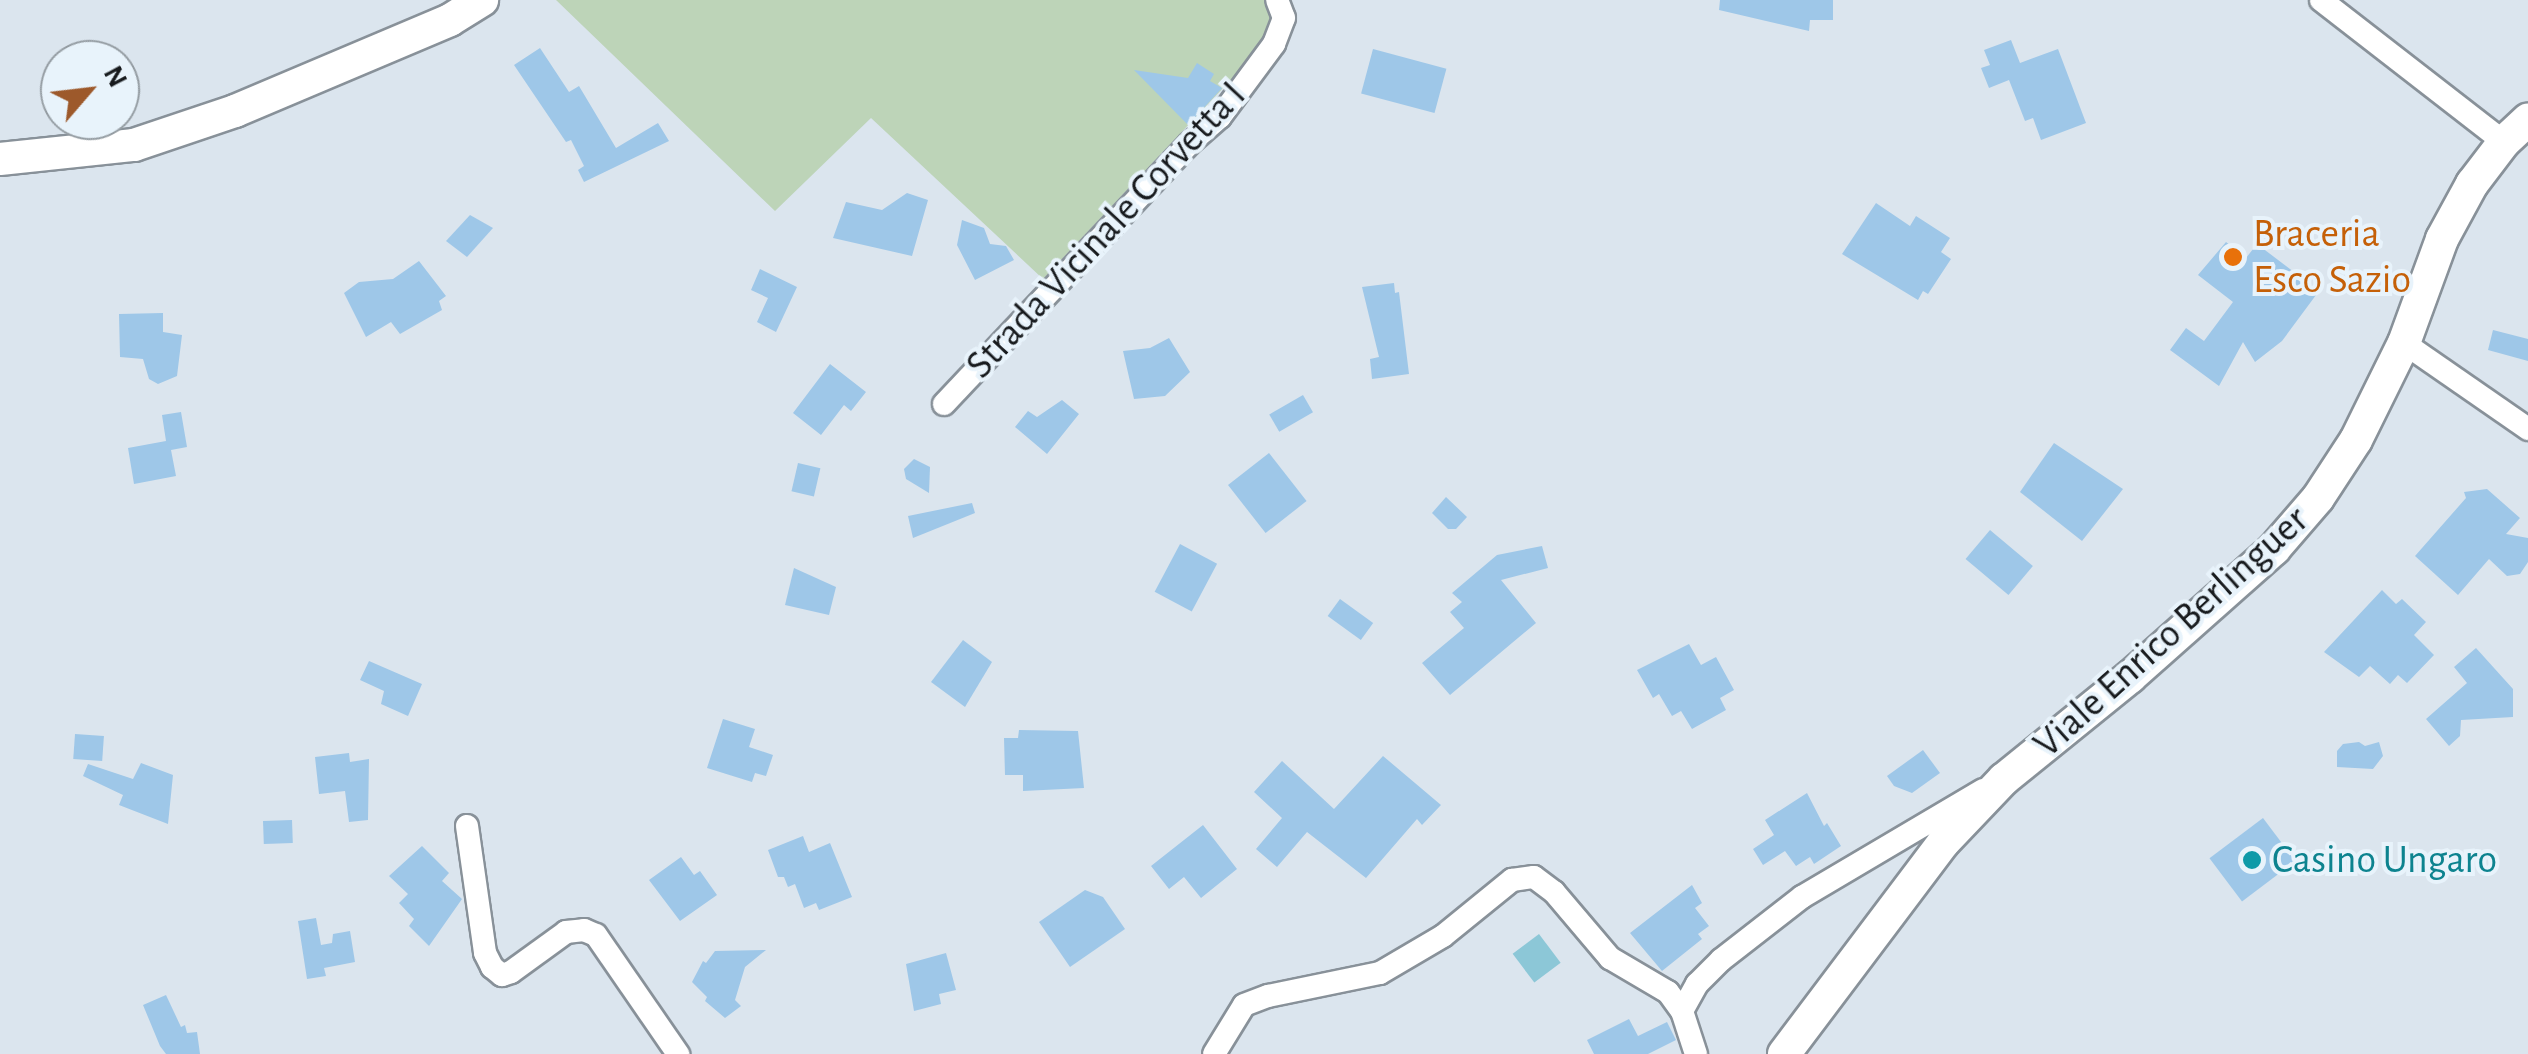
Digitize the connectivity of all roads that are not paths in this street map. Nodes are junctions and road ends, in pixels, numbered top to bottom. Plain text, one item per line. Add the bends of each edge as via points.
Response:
1 (482, 0) edge
2 (1277, 0) edge
3 (2320, 0) edge
4 (2516, 131) edge
5 (0, 159) edge
6 (2404, 343) junction
7 (944, 404) dead end
8 (2528, 429) edge
9 (2004, 779) junction
10 (466, 826) dead end
11 (1682, 1011) junction
12 (678, 1054) edge
13 (1214, 1054) edge
14 (1696, 1054) edge
15 (1784, 1054) edge

1 - 5 main road via 450,20 235,111 151,139
2 - 7 street, Strada Vicinale Corvetta I via 1284,18 1274,44 1220,116
3 - 4 street
4 - 6 main road, Viale Enrico Berlinguer via 2472,184 2442,239
6 - 8 street
6 - 9 main road, Viale Enrico Berlinguer via 2356,440 2274,549
9 - 11 street via 1802,896 1721,960 1696,984
9 - 15 main road, Viale Enrico Berlinguer via 1943,843
10 - 12 street via 492,967 502,975 511,972 566,932 596,935
11 - 13 street via 1668,992 1610,958 1534,877 1512,880 1443,936 1380,973 1244,1005
11 - 14 street

